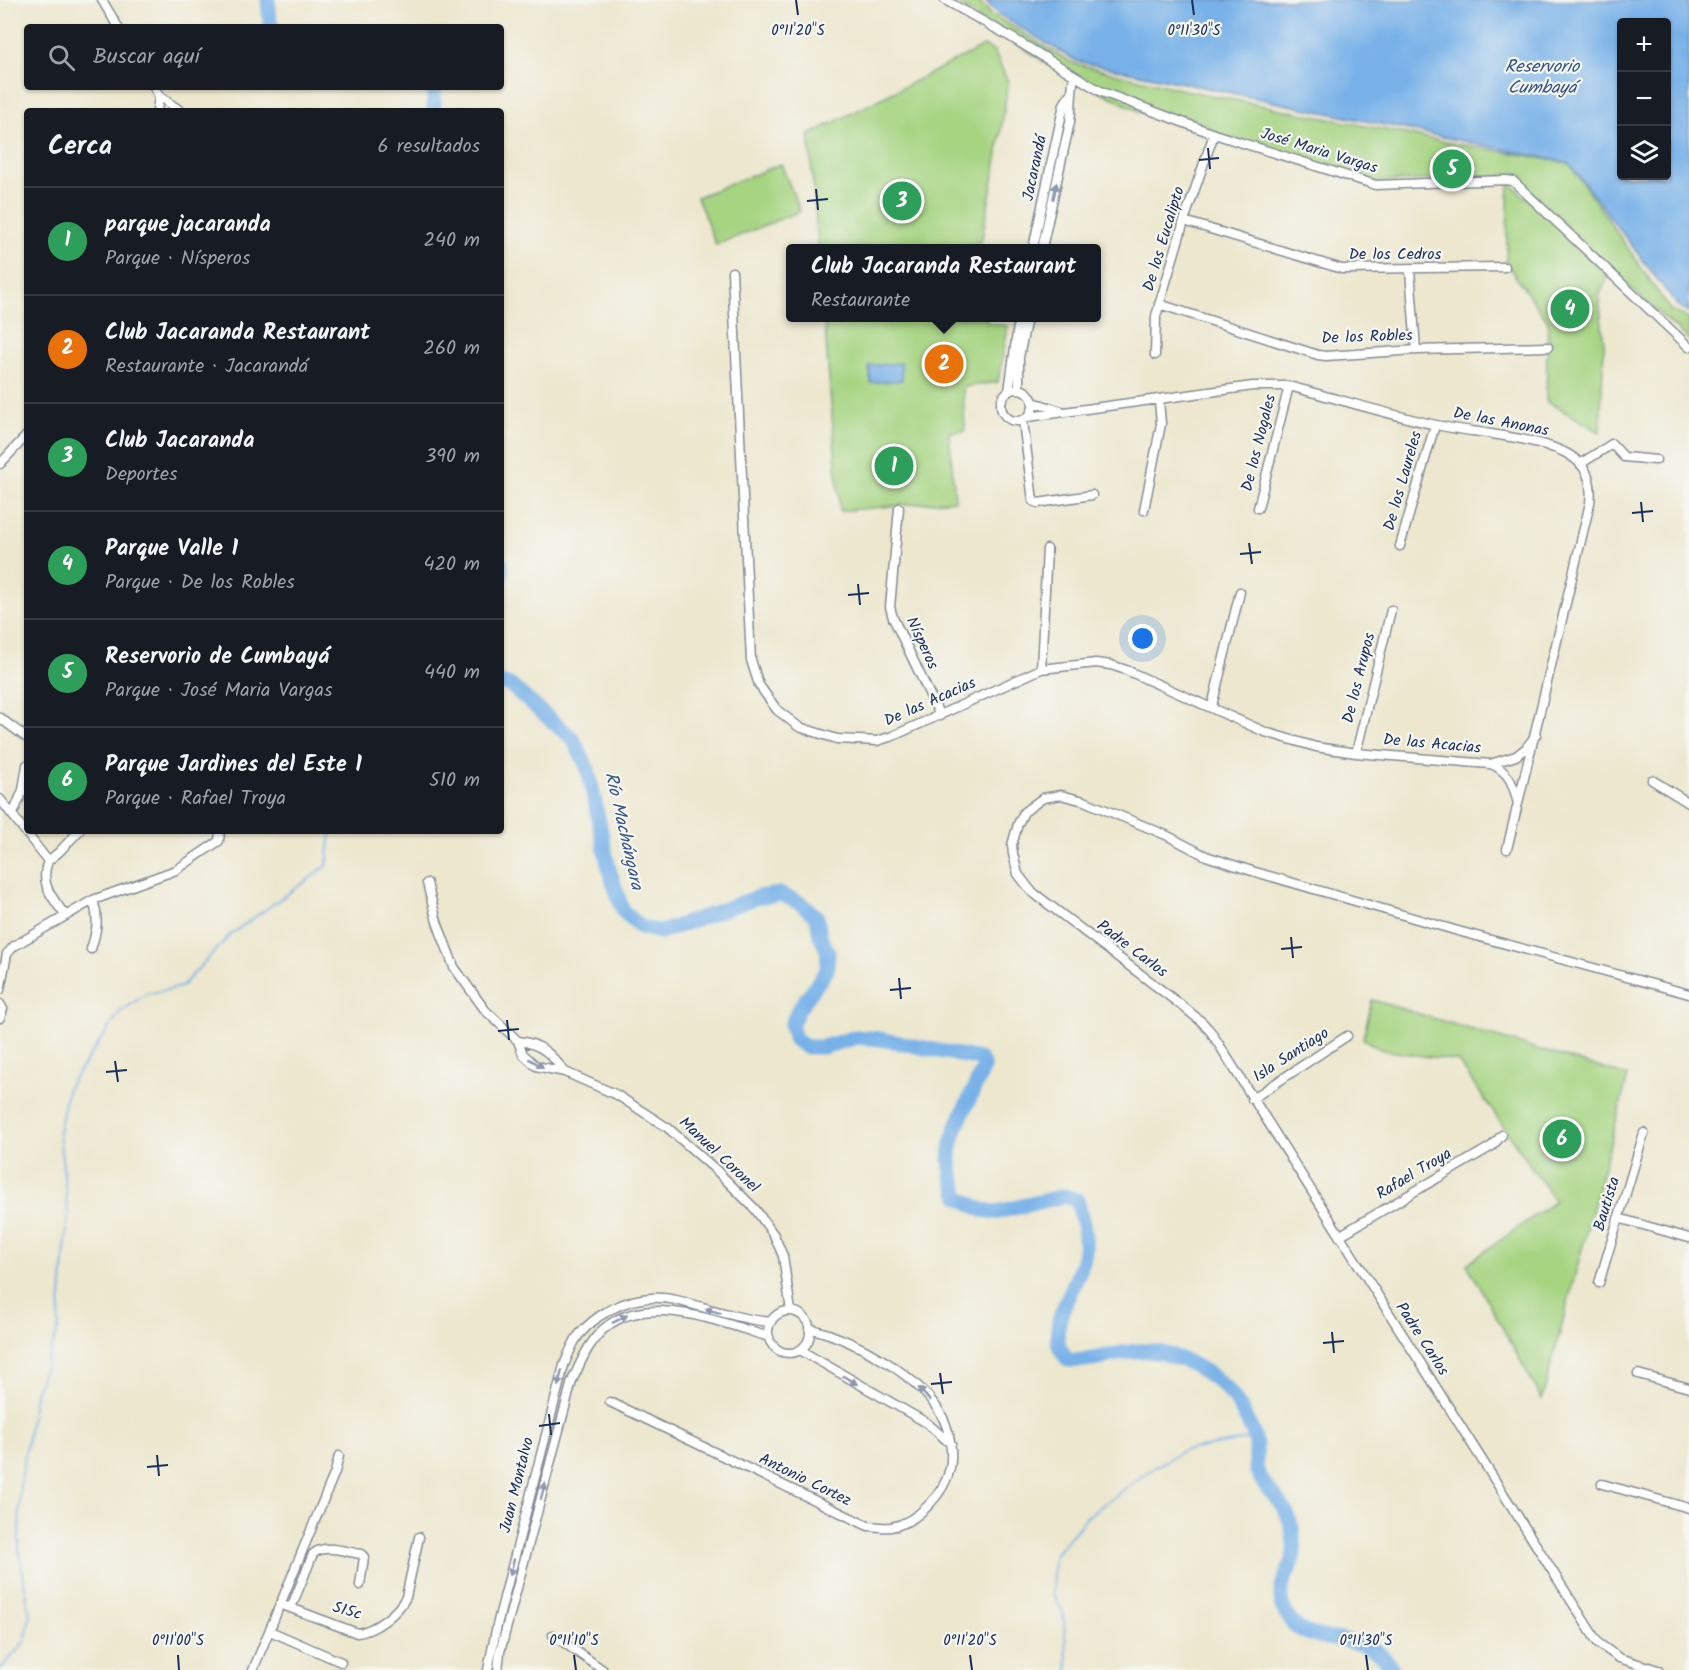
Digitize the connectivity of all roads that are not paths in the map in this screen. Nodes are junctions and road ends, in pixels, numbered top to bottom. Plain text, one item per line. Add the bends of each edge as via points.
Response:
1 (102, 0) edge
2 (945, 0) edge
3 (116, 24) edge
4 (1074, 76) junction
5 (156, 90) edge
6 (159, 96) junction
7 (157, 108) edge
8 (177, 108) edge
9 (1214, 134) junction
10 (1046, 211) junction
11 (1184, 221) junction
12 (1035, 244) edge
13 (1043, 244) edge
14 (1505, 267) dead end
15 (1410, 270) junction
16 (732, 272) dead end
17 (1159, 304) junction
18 (1018, 322) edge
19 (1026, 322) edge
20 (1548, 347) dead end
21 (1689, 347) edge
22 (1416, 350) junction
23 (1155, 354) dead end
24 (1289, 386) junction
25 (1019, 389) junction
26 (1009, 391) junction
27 (1159, 400) junction
28 (1033, 402) junction
29 (1067, 413) junction
30 (1026, 419) junction
31 (1435, 425) junction
32 (24, 438) edge
33 (1656, 460) dead end
34 (0, 464) edge
35 (1580, 464) junction
36 (1092, 495) dead end
37 (899, 508) dead end
38 (1258, 508) dead end
39 (1144, 510) dead end
40 (1400, 546) dead end
41 (1047, 549) dead end
42 (1240, 592) dead end
43 (1391, 610) dead end
44 (1041, 669) junction
45 (1212, 706) junction
46 (940, 716) junction
47 (0, 718) edge
48 (1536, 735) junction
49 (24, 736) edge
50 (1356, 753) junction
51 (1490, 764) junction
52 (24, 780) edge
53 (1652, 780) dead end
54 (0, 799) edge
55 (1517, 803) junction
56 (1689, 803) edge
57 (13, 814) junction
58 (24, 829) edge
59 (28, 834) edge
60 (76, 834) edge
61 (220, 834) edge
62 (1507, 849) dead end
63 (48, 861) junction
64 (427, 883) dead end
65 (93, 900) junction
66 (66, 915) junction
67 (91, 949) dead end
68 (1, 977) edge
69 (0, 990) edge
70 (1689, 994) edge
71 (0, 1004) edge
72 (0, 1017) edge
73 (1347, 1036) dead end
74 (518, 1041) junction
75 (565, 1072) junction
76 (1252, 1099) junction
77 (1644, 1133) dead end
78 (1502, 1135) dead end
79 (1618, 1218) junction
80 (1339, 1236) junction
81 (1689, 1238) edge
82 (1599, 1283) dead end
83 (791, 1311) junction
84 (771, 1322) junction
85 (809, 1328) junction
86 (769, 1337) junction
87 (800, 1350) junction
88 (1638, 1374) dead end
89 (1689, 1388) edge
90 (610, 1402) dead end
91 (951, 1444) junction
92 (339, 1456) dead end
93 (1602, 1484) dead end
94 (1689, 1508) edge
95 (419, 1537) dead end
96 (360, 1585) dead end
97 (280, 1604) junction
98 (291, 1608) junction
99 (270, 1631) junction
100 (553, 1635) dead end
101 (498, 1639) junction
102 (341, 1662) dead end
103 (253, 1670) edge
104 (488, 1670) edge
105 (498, 1670) edge
106 (603, 1670) edge
107 (1658, 1670) edge

1 - 3 street
2 - 4 street, José Maria Vargas
4 - 9 street, José Maria Vargas via 1102,92
4 - 10 street, Jacarandá via 1064,104
5 - 6 street
6 - 7 street
6 - 8 street
9 - 11 street, De los Eucalipto
9 - 21 street, José Maria Vargas via 1376,185 1513,181
10 - 12 street, Jacarandá
10 - 13 street, Jacarandá
11 - 15 street, De los Cedros via 1342,270
11 - 17 street, De los Eucalipto
14 - 15 street, De los Cedros
15 - 22 street
16 - 46 street, De las Acacias via 751,660 759,686 777,710 799,727 837,739 877,741
17 - 22 street, De los Robles via 1318,355
17 - 23 street, De los Eucalipto
18 - 26 street
19 - 25 street via 1019,357
20 - 22 street, De los Robles
24 - 27 street, De las Anonas via 1253,386
24 - 31 street, De las Anonas
24 - 38 street, De los Nogales
25 - 26 street
25 - 28 street via 1028,393
26 - 30 street via 1001,410 1010,420
27 - 29 street, De las Anonas
27 - 39 street via 1161,424
28 - 29 street
28 - 30 street via 1032,413
29 - 30 street, De las Anonas
30 - 36 street via 1033,501
31 - 35 street, De las Anonas via 1561,450
31 - 40 street, De los Laureles
32 - 34 street
33 - 35 street via 1626,458 1612,444
35 - 48 street via 1592,486 1590,503
37 - 46 street, Nísperos via 890,607
41 - 44 street
42 - 45 street
43 - 50 street, De los Arupos
44 - 45 street, De las Acacias via 1112,665
44 - 46 street, De las Acacias
45 - 50 street, De las Acacias via 1264,732 1316,747
47 - 49 street
48 - 51 street via 1516,756
48 - 55 street
50 - 51 street, De las Acacias
51 - 55 street via 1510,779
52 - 57 street
53 - 56 street
54 - 57 street
55 - 62 street
57 - 58 street
59 - 63 street
60 - 63 street
61 - 65 street via 219,841 176,870
63 - 66 street via 45,885
64 - 74 street, Manuel Coronel via 454,967 485,1010
65 - 66 street
65 - 67 street via 98,927
66 - 68 street via 14,946 7,954
68 - 69 street
70 - 76 street, Padre Carlos via 1252,871 1206,856 1084,801 1061,795 1043,798 1024,813 1018,824 1012,845 1018,874 1031,891 1202,1022
71 - 72 street
73 - 76 street, Isla Santiago
74 - 75 street, Manuel Coronel via 538,1045
74 -> 75 street, Manuel Coronel via 523,1054 536,1066
75 - 83 street, Manuel Coronel via 617,1095 668,1128 755,1209 774,1235 783,1256
76 - 80 street, Padre Carlos
77 - 79 street, Bautista
78 - 80 street, Rafael Troya via 1492,1146
79 - 81 street
79 - 82 street, Bautista
80 - 107 street, Padre Carlos via 1598,1643 1619,1659
83 - 84 street via 776,1315
83 - 85 street via 803,1317
84 - 86 street
84 -> 101 street, Juan Montalvo via 654,1298 615,1306 592,1321 577,1338 564,1365
85 - 87 street via 806,1344
91 -> 85 street via 943,1418 905,1374 845,1340
86 - 87 street via 778,1350
101 -> 86 street, Juan Montalvo via 572,1381 591,1343 610,1324 646,1310 672,1311
87 -> 91 street via 927,1424
88 - 89 street
90 - 91 street, Antonio Cortez via 868,1526 892,1527 917,1516 938,1496 950,1468
92 - 97 street
93 - 94 street
95 - 98 street, S15c via 402,1604 366,1631 357,1633
96 - 98 street via 364,1562 361,1554 318,1550
97 - 98 street, S15c
97 - 99 street
99 - 102 street
99 - 103 street
100 - 106 street
101 - 104 street, Juan Montalvo
101 - 105 street, Juan Montalvo

